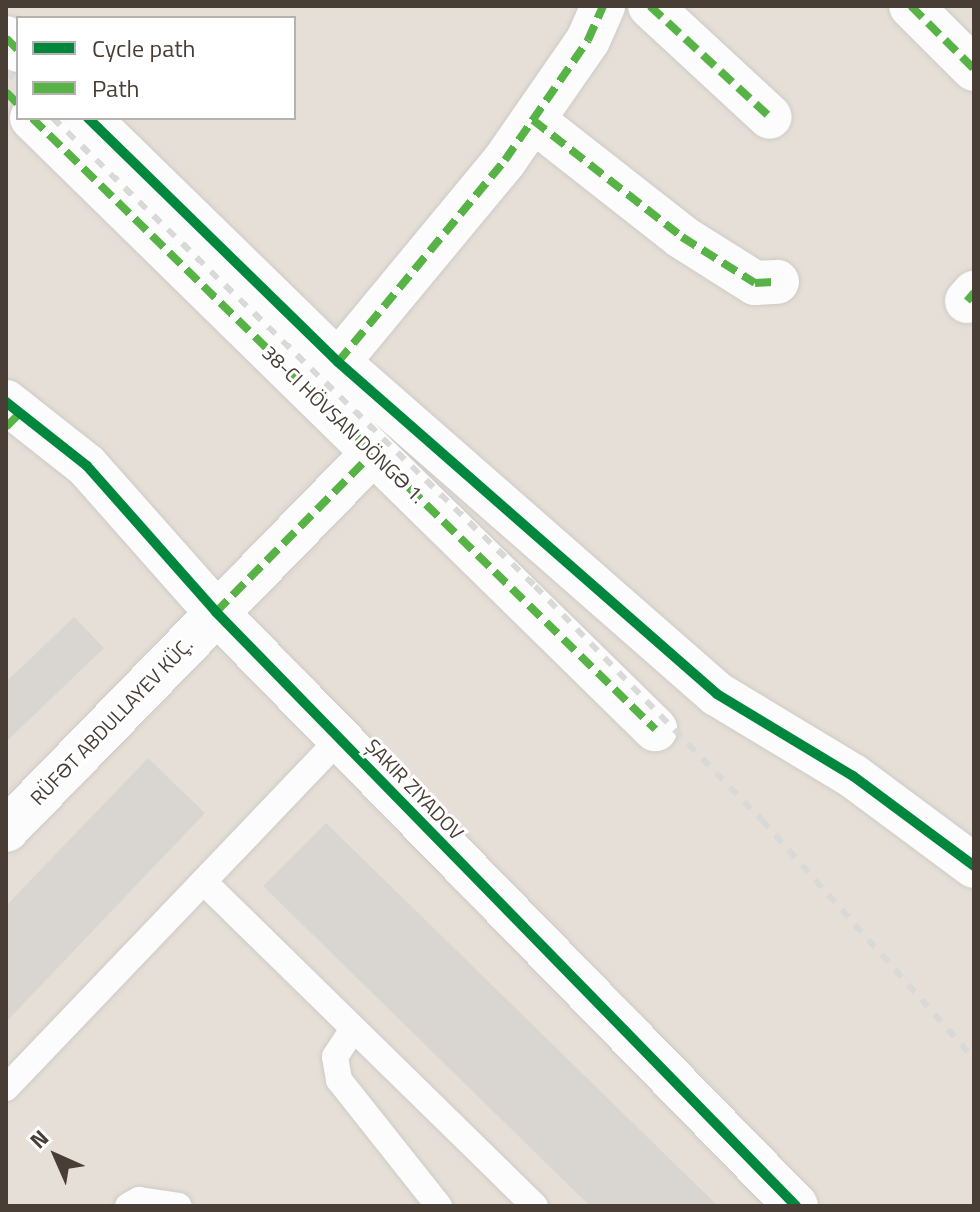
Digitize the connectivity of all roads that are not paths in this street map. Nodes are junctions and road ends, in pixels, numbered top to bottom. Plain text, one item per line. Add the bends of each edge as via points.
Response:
1 (603, 6) edge
2 (650, 6) edge
3 (911, 6) edge
4 (974, 69) edge
5 (770, 117) dead end
6 (34, 120) edge
7 (90, 120) edge
8 (533, 120) junction
9 (777, 282) dead end
10 (338, 362) junction
11 (11, 413) edge
12 (373, 453) junction
13 (216, 612) junction
14 (655, 729) dead end
15 (341, 738) junction
16 (6, 830) edge
17 (974, 866) edge
18 (204, 882) junction
19 (353, 1029) junction
20 (6, 1088) edge
21 (128, 1206) edge
22 (179, 1206) edge
23 (439, 1206) edge
24 (535, 1206) edge
25 (796, 1206) edge

1 - 8 street
2 - 5 street
3 - 4 street
6 - 12 street, 38-CI HÖVSAN DÖNGƏ 1.
7 - 10 street
8 - 9 street via 682,237 755,283
8 - 10 street
10 - 17 street via 717,694 853,776
11 - 13 street, ŞAKIR ZIYADOV via 87,466
12 - 13 street, RÜFƏT ABDULLAYEV KÜÇ.
12 - 14 street, 38-CI HÖVSAN DÖNGƏ 1.
13 - 15 street, ŞAKIR ZIYADOV
13 - 16 street, RÜFƏT ABDULLAYEV KÜÇ.
15 - 18 lane
15 - 25 street, ŞAKIR ZIYADOV
18 - 19 lane
18 - 20 lane
19 - 23 lane via 335,1057 339,1080
19 - 24 lane
21 - 22 lane via 139,1200

